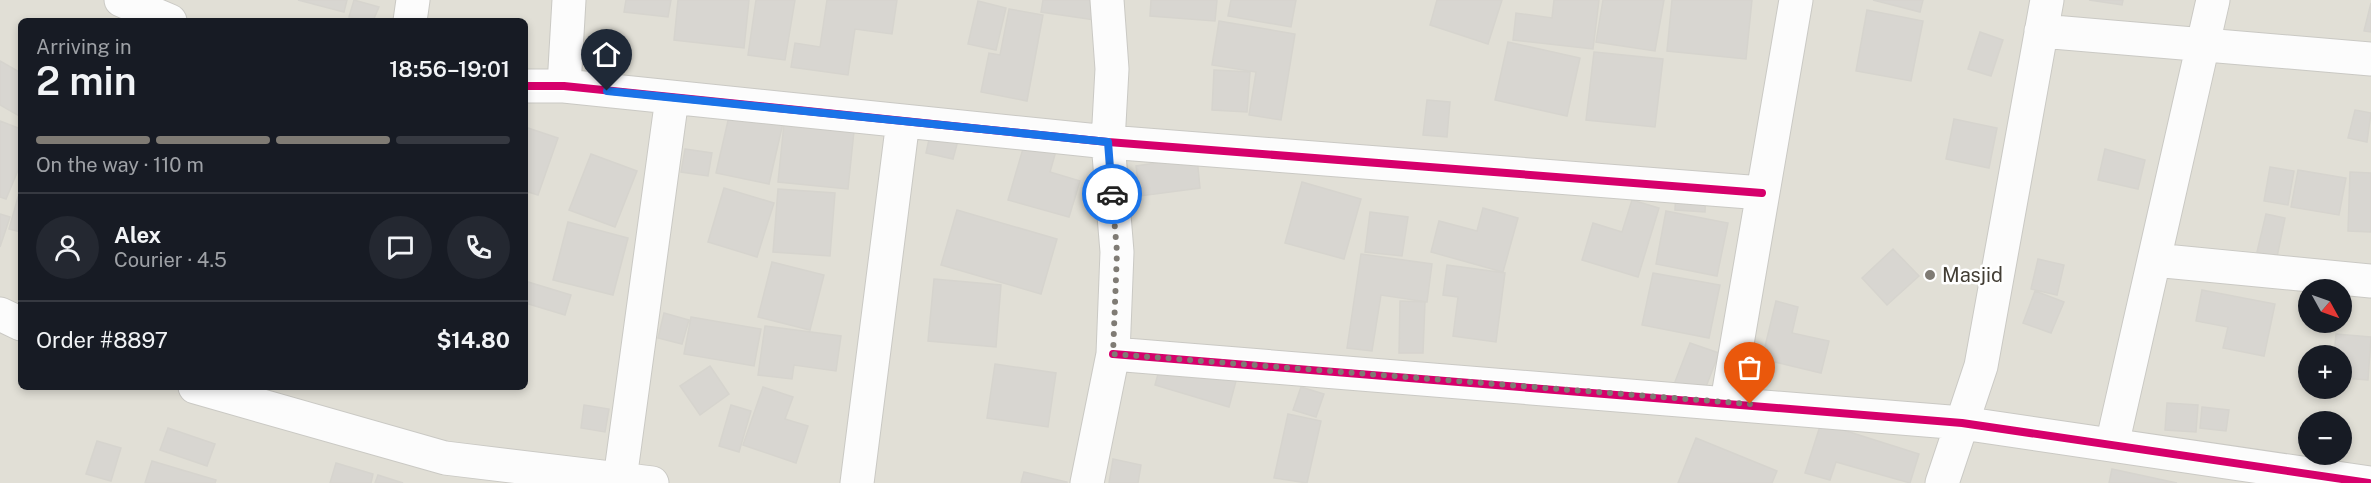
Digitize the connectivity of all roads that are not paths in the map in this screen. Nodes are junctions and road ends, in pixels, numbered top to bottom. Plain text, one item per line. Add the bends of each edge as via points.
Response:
1 (120, 0) edge
2 (413, 0) edge
3 (569, 0) edge
4 (1107, 0) edge
5 (1796, 0) edge
6 (2213, 0) edge
7 (2044, 16) edge
8 (163, 18) edge
9 (410, 18) edge
10 (2203, 45) junction
11 (2371, 59) edge
12 (528, 86) edge
13 (564, 86) junction
14 (672, 98) junction
15 (903, 121) junction
16 (1108, 142) junction
17 (1762, 193) junction
18 (2154, 260) junction
19 (2371, 281) edge
20 (0, 314) edge
21 (18, 323) edge
22 (1113, 354) junction
23 (206, 390) edge
24 (1727, 402) junction
25 (1962, 423) junction
26 (2112, 445) junction
27 (620, 479) junction
28 (652, 483) edge
29 (857, 483) edge
30 (1087, 483) edge
31 (1942, 483) edge
32 (2369, 483) edge

1 - 8 street
2 - 9 street
3 - 13 street
4 - 16 street via 1112,69
5 - 17 street
6 - 10 street
7 - 10 street
7 - 25 street via 1982,366
10 - 11 street
10 - 18 street
12 - 13 street
13 - 14 street
14 - 15 street
14 - 27 street
15 - 16 street
15 - 29 street
16 - 17 street
16 - 22 street via 1117,252
17 - 24 street
18 - 19 street
18 - 26 street
20 - 21 street
22 - 24 street
22 - 30 street
23 - 27 street via 445,458
24 - 25 street
25 - 26 street
25 - 31 street
26 - 32 street
27 - 28 street

